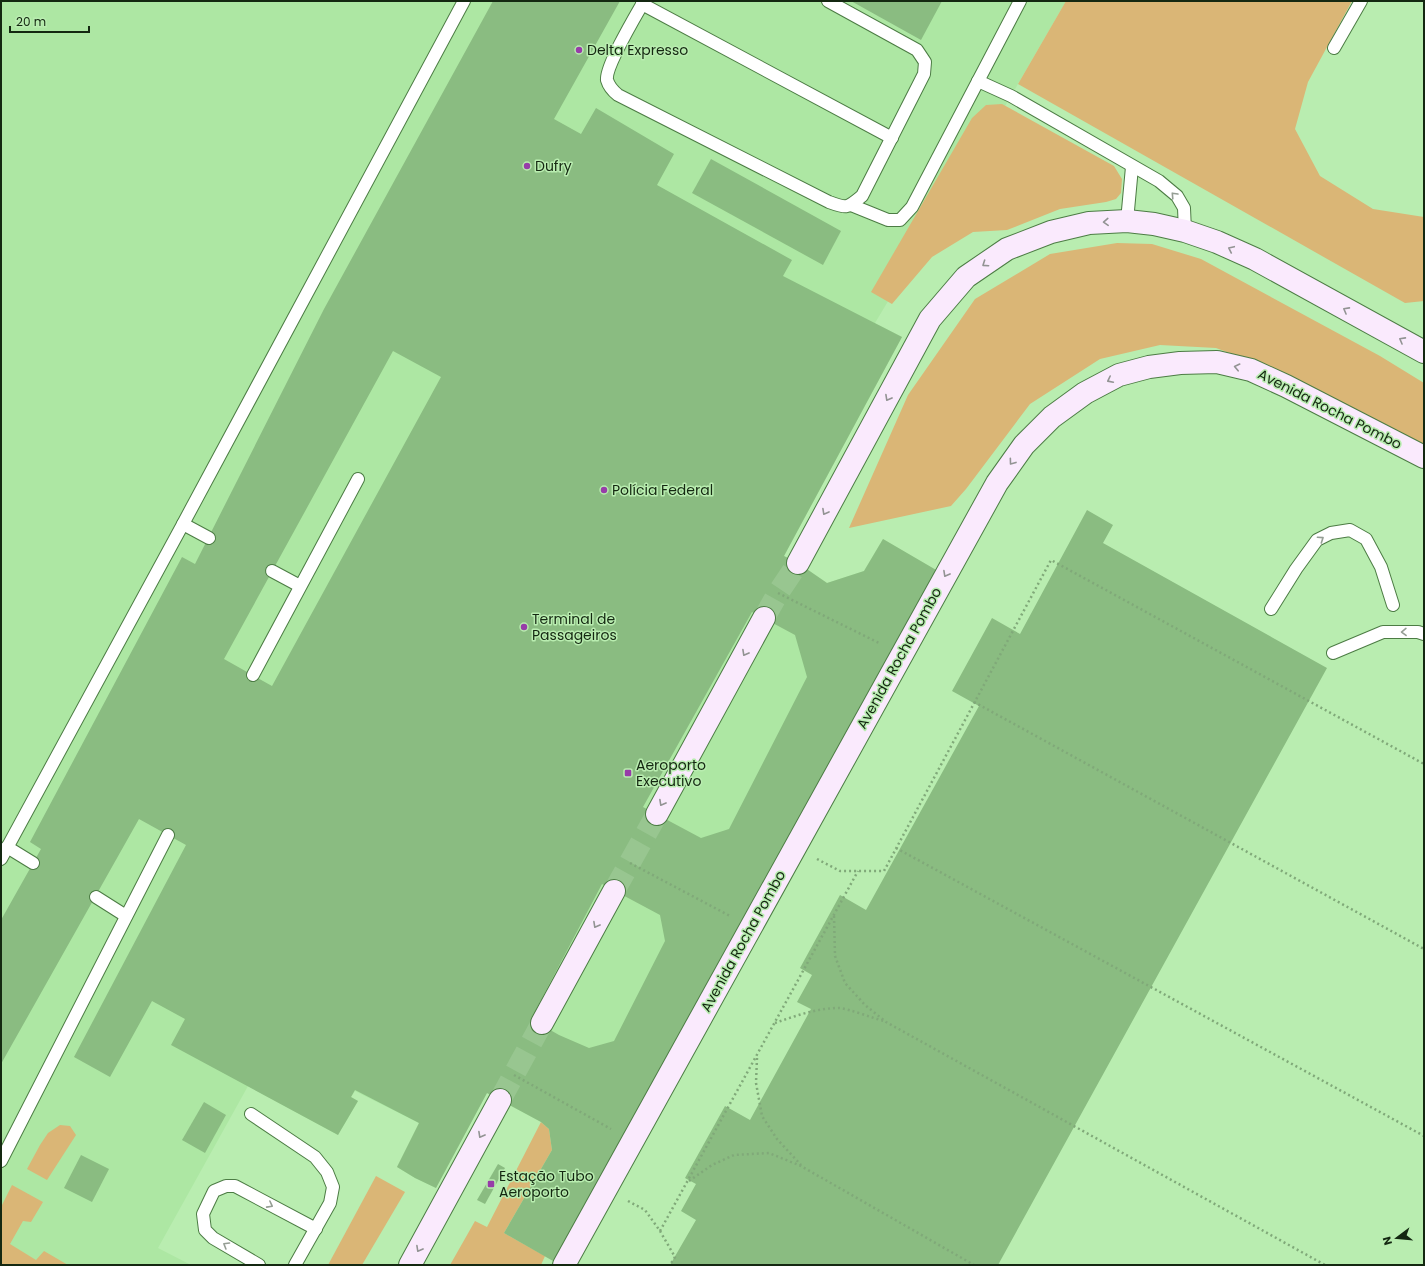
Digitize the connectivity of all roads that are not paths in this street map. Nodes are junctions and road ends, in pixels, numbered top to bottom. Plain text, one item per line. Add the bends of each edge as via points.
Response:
1 (464, 1) edge
2 (828, 1) edge
3 (1020, 1) edge
4 (1361, 1) edge
5 (643, 3) edge
6 (1334, 48) dead end
7 (978, 81) junction
8 (892, 138) junction
9 (1132, 166) junction
10 (851, 205) junction
11 (1127, 221) junction
12 (1185, 231) junction
13 (1424, 352) edge
14 (1424, 457) edge
15 (358, 479) dead end
16 (183, 524) junction
17 (209, 538) dead end
18 (798, 563) tunnel mouth
19 (272, 571) dead end
20 (300, 586) junction
21 (1393, 606) dead end
22 (1271, 609) dead end
23 (764, 618) tunnel mouth
24 (1424, 634) edge
25 (1333, 653) dead end
26 (253, 675) dead end
27 (656, 814) tunnel mouth
28 (168, 835) dead end
29 (7, 847) junction
30 (1, 859) edge
31 (33, 863) dead end
32 (614, 891) tunnel mouth
33 (96, 897) dead end
34 (126, 916) junction
35 (542, 1023) tunnel mouth
36 (500, 1100) tunnel mouth
37 (251, 1114) dead end
38 (1, 1160) edge
39 (316, 1229) junction
40 (259, 1265) edge
41 (295, 1265) edge
42 (410, 1265) edge
43 (564, 1265) edge

1 - 16 lane
2 - 8 lane via 917,50 925,62 924,74
3 - 7 lane
4 - 6 lane
5 - 8 lane
5 - 10 lane via 610,66 607,79 610,88 618,95 829,202 843,207
7 - 9 lane via 1011,96
7 - 10 lane via 912,207 900,220 888,220
8 - 10 lane via 862,196
9 - 11 lane
12 -> 9 lane via 1184,208 1177,196 1159,181
11 - 12 main road
11 -> 18 main road via 1089,223 1051,232 1006,250 966,277 930,319
13 -> 12 main road via 1255,259
14 -> 43 main road, Avenida Rocha Pombo via 1286,386 1251,370 1217,362 1149,367 1119,375 1085,393 1052,417 1024,444 997,483
15 - 20 lane
16 - 17 lane
16 - 29 lane
19 - 20 lane
20 - 26 lane
22 -> 21 lane via 1317,540 1331,533 1350,530 1366,539 1381,568
23 -> 27 main road
24 -> 25 lane via 1383,632
28 - 34 lane
29 - 30 lane
29 - 31 lane
32 -> 35 main road
33 - 34 lane
34 - 38 lane
36 -> 42 main road
37 - 39 lane via 315,1157 327,1172 333,1187 330,1204
40 -> 39 lane via 204,1230 203,1214 214,1191 226,1186 235,1186
39 - 41 lane

